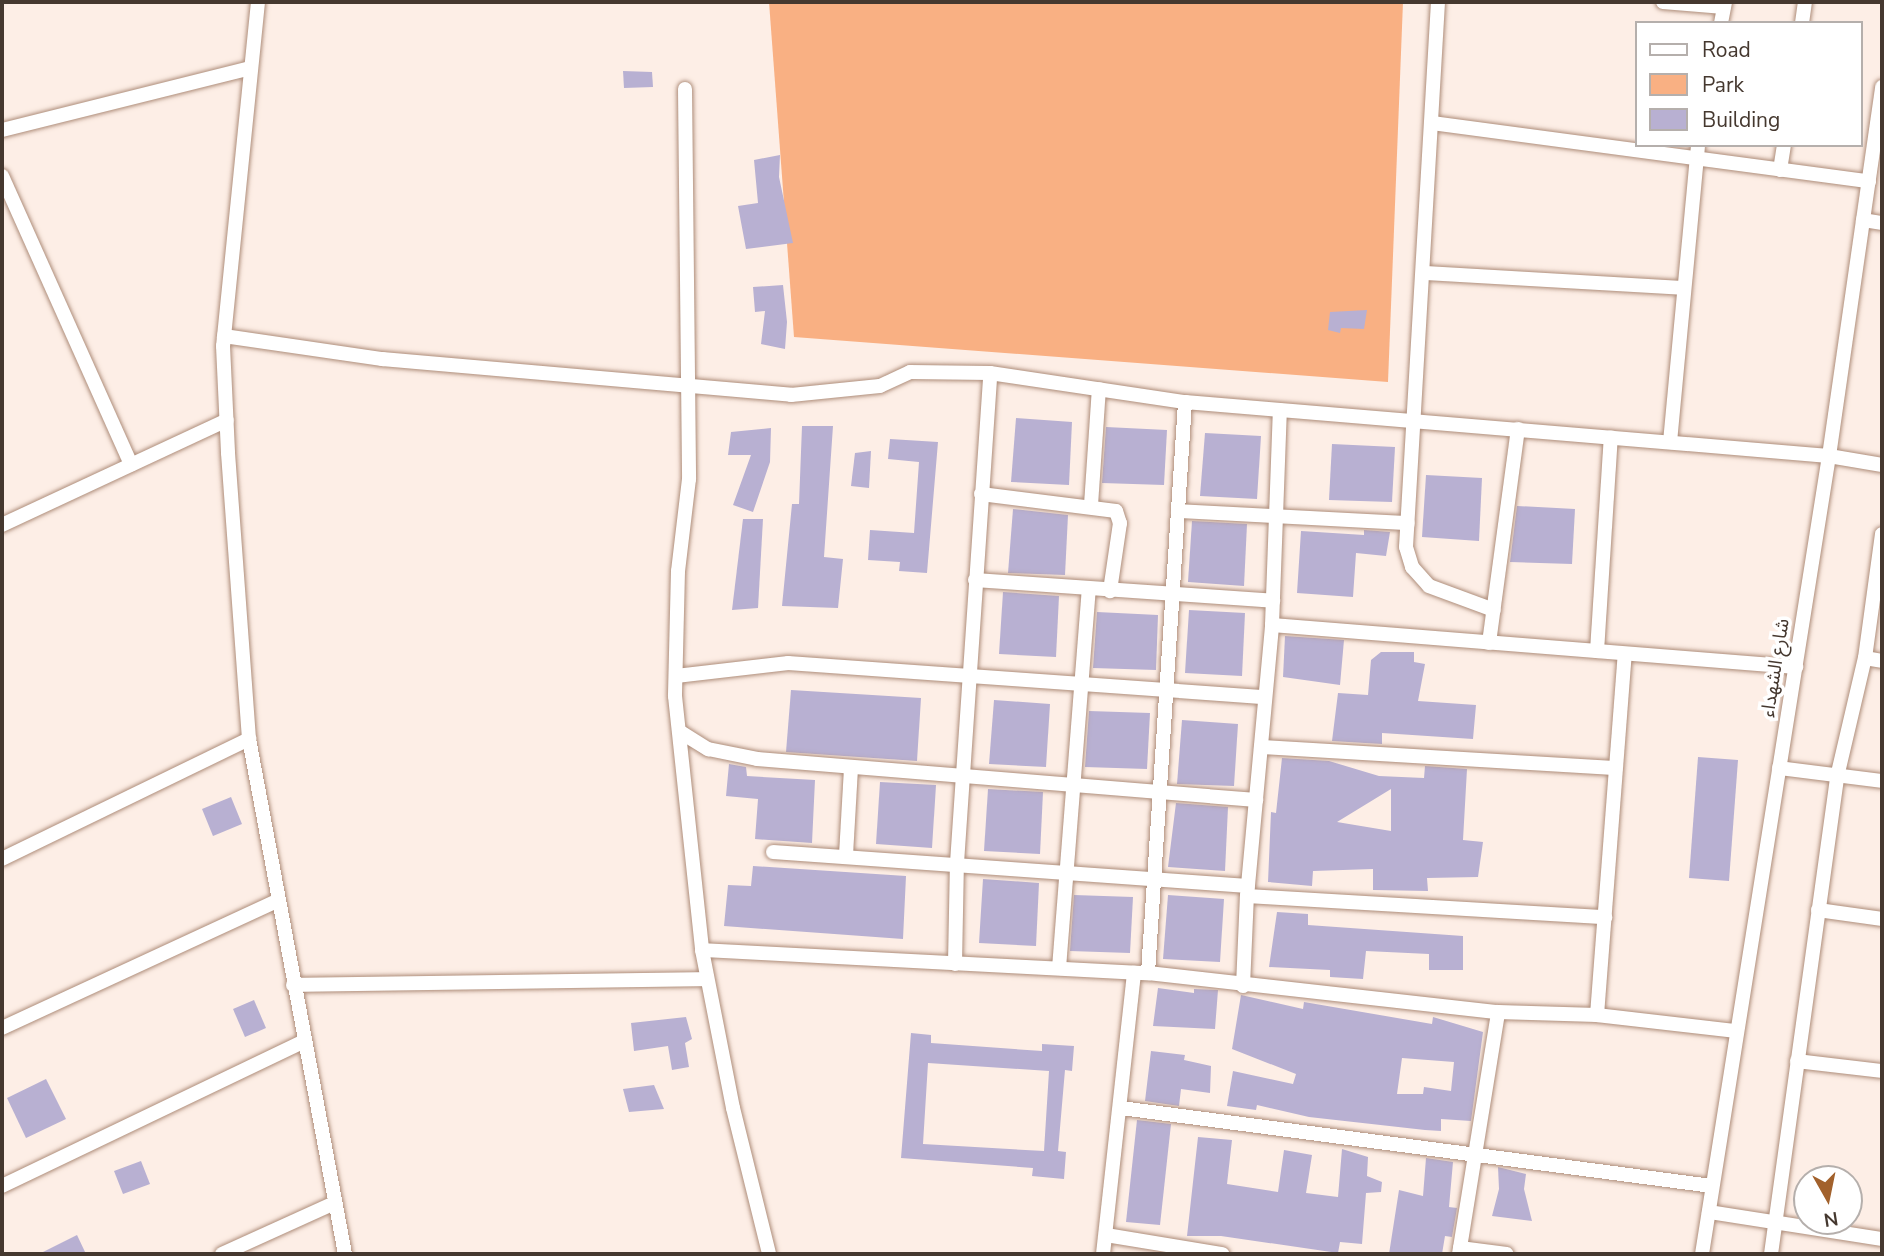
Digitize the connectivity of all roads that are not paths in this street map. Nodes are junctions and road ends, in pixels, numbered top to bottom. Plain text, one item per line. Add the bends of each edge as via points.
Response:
1 (258, 2) edge
2 (1438, 2) edge
3 (1663, 2) edge
4 (1805, 2) edge
5 (1724, 4) edge
6 (1802, 21) edge
7 (250, 68) junction
8 (1882, 87) edge
9 (685, 89) dead end
10 (1432, 123) junction
11 (2, 130) edge
12 (1636, 144) edge
13 (1668, 147) edge
14 (1784, 147) edge
15 (1697, 150) edge
16 (1780, 170) junction
17 (2, 176) edge
18 (1869, 181) junction
19 (1863, 220) junction
20 (1882, 223) edge
21 (1424, 273) junction
22 (1684, 288) junction
23 (224, 336) junction
24 (990, 373) junction
25 (689, 386) junction
26 (1099, 389) junction
27 (1185, 402) junction
28 (1280, 410) junction
29 (227, 420) junction
30 (1416, 421) junction
31 (1518, 429) junction
32 (1611, 438) junction
33 (1670, 442) junction
34 (1829, 456) junction
35 (131, 465) junction
36 (1882, 466) edge
37 (981, 494) junction
38 (1091, 505) junction
39 (1178, 511) junction
40 (1276, 516) junction
41 (1408, 523) junction
42 (2, 526) edge
43 (1882, 540) edge
44 (975, 580) junction
45 (1088, 589) junction
46 (1110, 591) junction
47 (1172, 596) junction
48 (1273, 601) junction
49 (1494, 610) junction
50 (1272, 625) junction
51 (1489, 643) junction
52 (1597, 651) junction
53 (1625, 654) junction
54 (1865, 658) junction
55 (1882, 661) edge
56 (1796, 667) junction
57 (676, 676) junction
58 (969, 676) junction
59 (1080, 685) junction
60 (1166, 692) junction
61 (1265, 697) junction
62 (682, 733) junction
63 (249, 739) junction
64 (1261, 747) junction
65 (1615, 768) junction
66 (1779, 768) junction
67 (851, 769) junction
68 (1837, 777) junction
69 (962, 778) junction
70 (1882, 781) edge
71 (1074, 783) junction
72 (1160, 789) junction
73 (1256, 800) junction
74 (773, 852) dead end
75 (846, 855) junction
76 (2, 859) edge
77 (957, 863) junction
78 (1068, 873) junction
79 (1154, 881) junction
80 (1247, 891) junction
81 (277, 901) junction
82 (1818, 910) junction
83 (1605, 917) junction
84 (1882, 919) edge
85 (702, 950) junction
86 (955, 964) junction
87 (1059, 968) junction
88 (1141, 973) junction
89 (707, 979) junction
90 (293, 985) junction
91 (1243, 986) junction
92 (1498, 1012) junction
93 (1597, 1015) junction
94 (2, 1028) edge
95 (1736, 1031) junction
96 (303, 1042) junction
97 (1797, 1061) junction
98 (1882, 1071) edge
99 (1122, 1108) junction
100 (1476, 1152) junction
101 (2, 1186) edge
102 (1712, 1186) junction
103 (332, 1204) junction
104 (1709, 1212) junction
105 (1775, 1220) junction
106 (1106, 1235) junction
107 (1882, 1239) edge
108 (1460, 1251) edge
109 (222, 1254) edge
110 (345, 1254) edge
111 (769, 1254) edge
112 (1103, 1254) edge
113 (1222, 1254) edge
114 (1507, 1254) edge
115 (1702, 1254) edge
116 (1771, 1254) edge

1 - 7 street
2 - 10 street
3 - 5 street
4 - 6 street
7 - 11 street
7 - 23 street
8 - 18 street, شارع الشهداء
9 - 25 street
10 - 12 street
10 - 21 street
13 - 15 street
14 - 16 street
15 - 16 street
15 - 22 street
16 - 18 street
17 - 35 street
18 - 19 street, شارع الشهداء
19 - 20 street
19 - 34 street, شارع الشهداء
21 - 22 street
21 - 30 street
22 - 33 street
23 - 25 street via 382,359
23 - 29 street
24 - 25 street via 910,372 880,386 808,396
24 - 26 street
24 - 37 street
25 - 57 street via 689,479 678,571
26 - 27 street
26 - 38 street
27 - 28 street
27 - 39 street
28 - 30 street
28 - 40 street
29 - 35 street
29 - 63 street
30 - 31 street
30 - 41 street
31 - 32 street
31 - 49 street
32 - 33 street
32 - 52 street
33 - 34 street
34 - 36 street
34 - 56 street, شارع الشهداء
35 - 42 street
37 - 38 street
37 - 44 street
38 - 46 street via 1116,512 1120,523
39 - 40 street
39 - 47 street
40 - 41 street
40 - 48 street
41 - 49 street via 1406,547 1412,567 1429,586
43 - 54 street
44 - 45 street
44 - 58 street
45 - 46 street
45 - 59 street
46 - 47 street
47 - 48 street
47 - 60 street
48 - 50 street
49 - 51 street
50 - 51 street
50 - 61 street
51 - 52 street
52 - 53 street
53 - 56 street
53 - 65 street
54 - 55 street
54 - 68 street
56 - 66 street, شارع الشهداء
57 - 58 street via 788,663
57 - 62 street
58 - 59 street
58 - 69 street
59 - 60 street
59 - 71 street
60 - 61 street
60 - 72 street
61 - 64 street
62 - 67 street via 708,749 731,755
62 - 85 street
63 - 76 street
63 - 81 street
64 - 65 street
64 - 73 street
65 - 83 street
66 - 68 street
66 - 95 street, شارع الشهداء
67 - 69 street
67 - 75 street
68 - 70 street
68 - 82 street
69 - 71 street
69 - 77 street
71 - 72 street
71 - 78 street
72 - 73 street
72 - 79 street
73 - 80 street
74 - 75 street
75 - 77 street
77 - 78 street
77 - 86 street
78 - 79 street
78 - 87 street
79 - 80 street
79 - 88 street
80 - 83 street
80 - 91 street
81 - 90 street
81 - 94 street
82 - 84 street
82 - 97 street
83 - 93 street
85 - 86 street
85 - 89 street
86 - 87 street
87 - 88 street
88 - 91 street
88 - 99 street
89 - 90 street
89 - 111 street
90 - 96 street
91 - 92 street
92 - 93 street
92 - 100 street
93 - 95 street
95 - 102 street, شارع الشهداء
96 - 101 street
96 - 103 street
97 - 98 street
97 - 105 street
99 - 100 street
99 - 106 street
100 - 102 street
100 - 108 street
102 - 104 street, شارع الشهداء
103 - 109 street
103 - 110 street
104 - 105 street
104 - 115 street, شارع الشهداء
105 - 107 street
105 - 116 street
106 - 112 street
106 - 113 street
108 - 114 street

